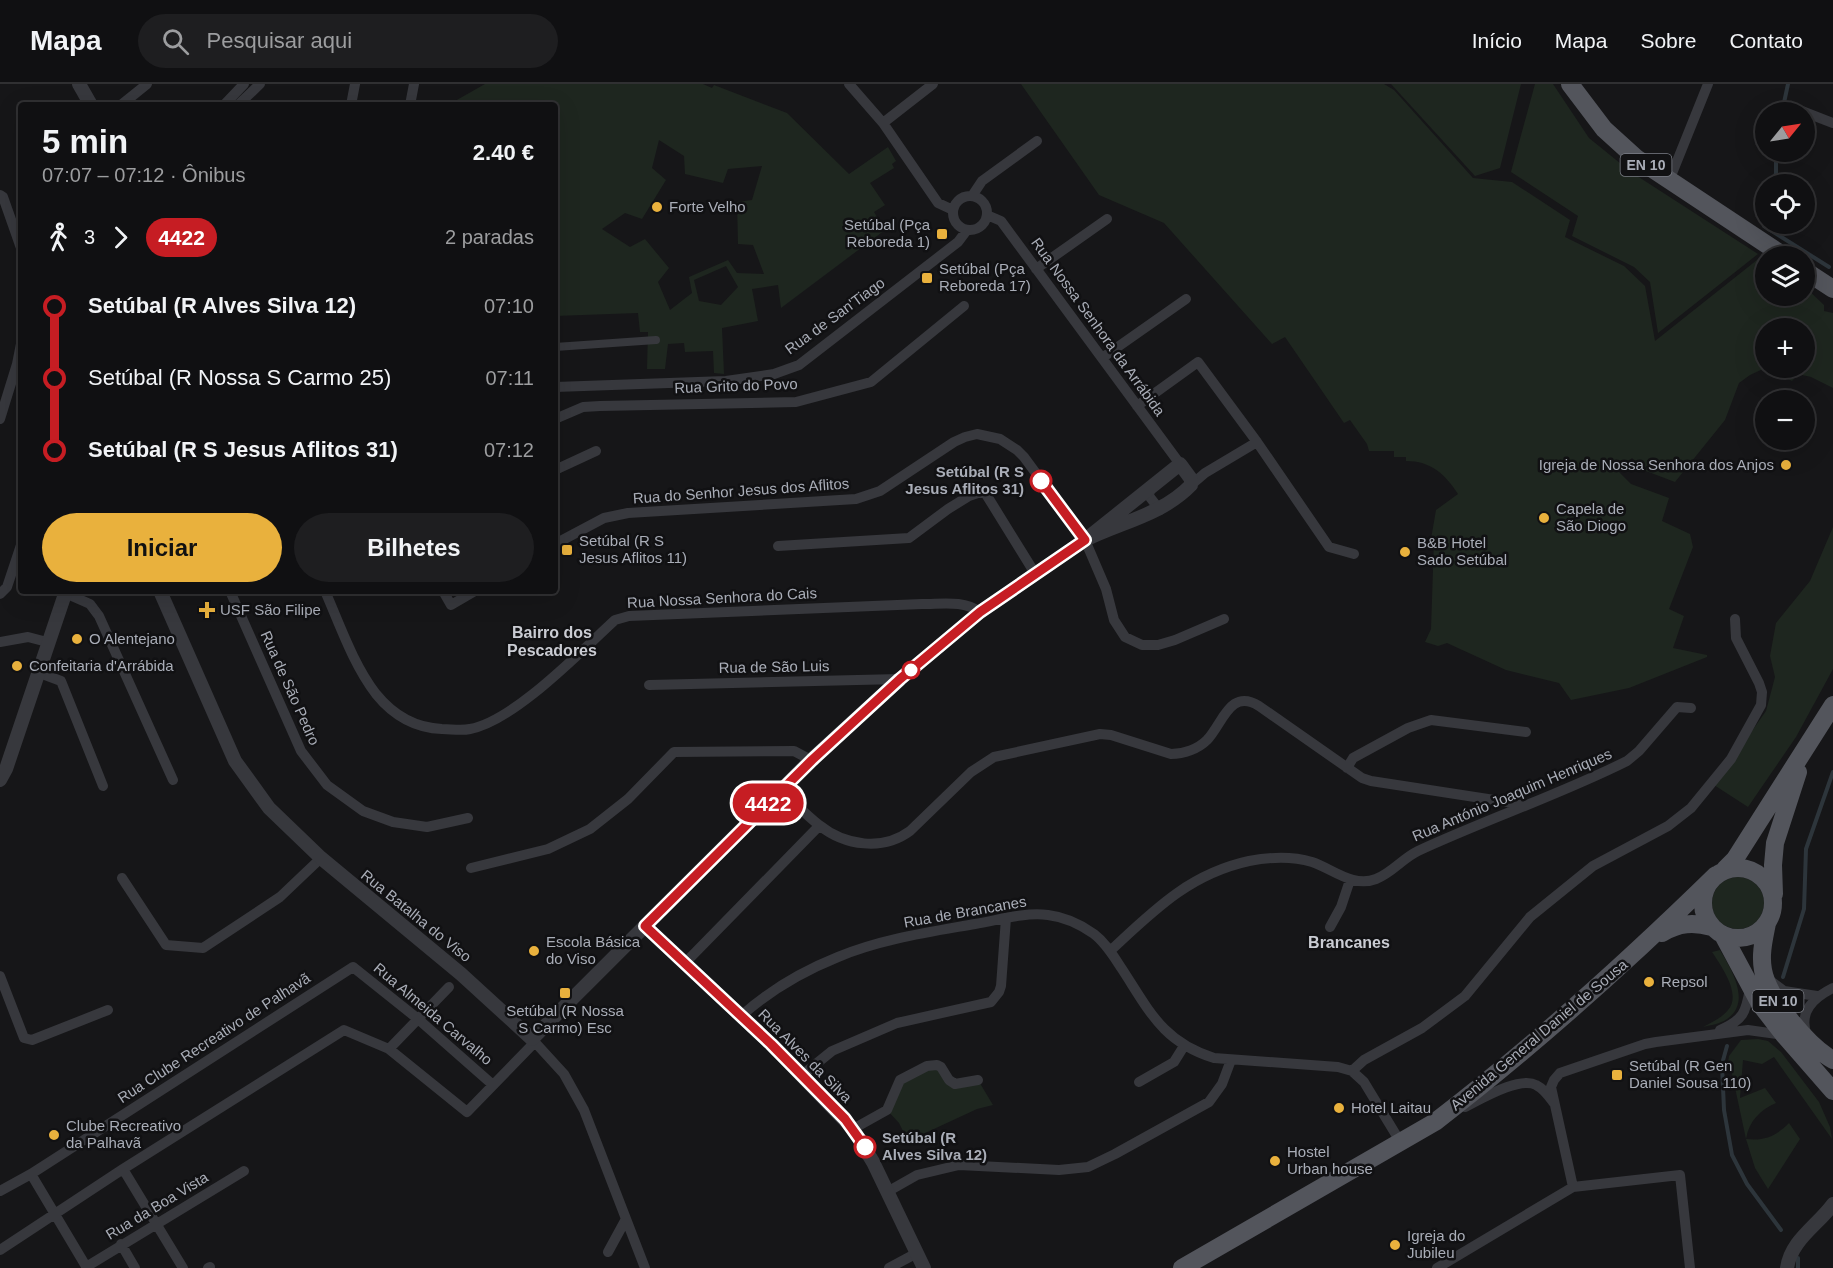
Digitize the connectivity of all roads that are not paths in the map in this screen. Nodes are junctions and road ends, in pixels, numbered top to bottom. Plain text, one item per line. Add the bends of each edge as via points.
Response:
1 (79, 84) edge
2 (244, 84) edge
3 (261, 84) edge
4 (355, 84) edge
5 (414, 84) edge
6 (849, 84) edge
7 (933, 84) edge
8 (1570, 84) edge
9 (1708, 84) edge
10 (143, 86) edge
11 (89, 102) edge
12 (124, 102) edge
13 (227, 102) edge
14 (241, 102) edge
15 (352, 102) edge
16 (411, 102) edge
17 (1815, 116) edge
18 (883, 123) junction
19 (1833, 123) edge
20 (1037, 141) dead end
21 (1669, 181) junction
22 (0, 195) edge
23 (972, 196) junction
24 (953, 210) junction
25 (987, 215) junction
26 (1107, 219) dead end
27 (967, 230) junction
28 (18, 240) edge
29 (1769, 246) edge
30 (1036, 268) junction
31 (1815, 275) edge
32 (1832, 283) edge
33 (1186, 299) dead end
34 (964, 306) dead end
35 (656, 340) dead end
36 (558, 347) edge
37 (1102, 358) junction
38 (18, 359) edge
39 (558, 387) edge
40 (1137, 406) junction
41 (558, 418) edge
42 (0, 419) edge
43 (1257, 442) junction
44 (596, 451) dead end
45 (558, 469) edge
46 (1186, 474) junction
47 (1150, 489) junction
48 (1160, 510) junction
49 (1085, 540) junction
50 (558, 542) edge
51 (778, 546) dead end
52 (18, 554) edge
53 (1354, 554) dead end
54 (1036, 575) junction
55 (0, 594) edge
56 (64, 594) edge
57 (69, 594) edge
58 (161, 594) edge
59 (231, 594) edge
60 (326, 594) edge
61 (445, 594) edge
62 (470, 594) edge
63 (980, 612) junction
64 (1224, 619) dead end
65 (1735, 619) dead end
66 (0, 642) edge
67 (47, 642) junction
68 (38, 672) junction
69 (900, 679) junction
70 (648, 685) dead end
71 (1833, 705) edge
72 (1691, 708) dead end
73 (1526, 732) dead end
74 (1804, 753) junction
75 (812, 760) junction
76 (1347, 768) junction
77 (0, 780) edge
78 (173, 780) dead end
79 (103, 786) dead end
80 (781, 790) junction
81 (1527, 805) junction
82 (468, 818) dead end
83 (819, 826) junction
84 (321, 858) junction
85 (471, 868) dead end
86 (1720, 872) junction
87 (122, 878) dead end
88 (1350, 880) junction
89 (1774, 899) junction
90 (1006, 918) junction
91 (1767, 923) junction
92 (645, 926) junction
93 (1330, 927) dead end
94 (1717, 931) junction
95 (1646, 944) junction
96 (1110, 951) junction
97 (686, 963) junction
98 (353, 967) joint
99 (0, 976) edge
100 (1758, 982) junction
101 (449, 987) dead end
102 (1833, 988) edge
103 (1817, 996) junction
104 (108, 1010) dead end
105 (741, 1016) junction
106 (418, 1019) junction
107 (1714, 1033) junction
108 (1784, 1035) junction
109 (1808, 1040) junction
110 (533, 1041) junction
111 (1184, 1046) junction
112 (389, 1049) junction
113 (1231, 1060) junction
114 (1833, 1060) edge
115 (1352, 1071) junction
116 (801, 1076) junction
117 (978, 1080) dead end
118 (1139, 1082) dead end
119 (493, 1084) junction
120 (1833, 1091) edge
121 (1553, 1102) junction
122 (1435, 1122) junction
123 (853, 1129) junction
124 (1401, 1143) junction
125 (123, 1169) junction
126 (244, 1171) dead end
127 (31, 1174) junction
128 (1573, 1187) junction
129 (0, 1191) edge
130 (887, 1192) junction
131 (1833, 1204) edge
132 (55, 1214) junction
133 (626, 1219) junction
134 (156, 1224) junction
135 (121, 1244) junction
136 (0, 1250) edge
137 (608, 1252) dead end
138 (917, 1253) junction
139 (87, 1267) edge
140 (648, 1267) edge
141 (135, 1268) edge
142 (183, 1268) edge
143 (889, 1268) edge
144 (924, 1268) edge
145 (1182, 1268) edge
146 (1437, 1268) edge
147 (1690, 1268) edge
148 (1786, 1268) edge

1 - 11 street
2 - 13 street
3 - 14 street
4 - 15 street
5 - 16 street
6 - 18 street
7 - 18 street
8 - 21 main road, EN 10 via 1620,144
9 - 21 street
10 - 12 street
17 - 19 street
18 - 24 street via 938,203
20 - 23 street via 982,180
21 - 29 main road, EN 10
22 - 28 street
23 - 24 street via 959,199
23 - 25 street via 983,202
24 - 27 street via 958,226
25 - 27 street via 980,226
25 - 30 street, Rua Nossa Senhora da Arrábida via 1001,221
26 - 30 street
27 - 39 street, Rua de San'Tiago via 958,242 799,364 774,374 726,381
30 - 37 street, Rua Nossa Senhora da Arrábida
31 - 32 main road
33 - 37 street
34 - 41 street, Rua Grito do Povo via 871,382 796,402 583,407
35 - 36 street
37 - 40 street, Rua Nossa Senhora da Arrábida
38 - 42 street
40 - 43 street via 1198,362
40 - 46 street, Rua Nossa Senhora da Arrábida
43 - 46 street via 1205,473
43 - 53 street via 1329,547
44 - 45 street
46 - 47 street
46 - 48 street via 1180,496
47 - 48 street via 1149,496
47 - 49 street
48 - 49 street
49 - 50 street, Rua do Senhor Jesus dos Aflitos via 1017,450 1000,438 976,434 954,442 880,491 856,499 628,513 604,518
49 - 54 street
49 - 64 street, Rua do Senhor Jesus dos Aflitos via 1106,589 1114,620 1125,637 1142,645 1158,645
51 - 54 street via 909,538 948,509 984,491
52 - 55 street via 7,587
54 - 63 street
56 - 67 street
57 - 78 street via 90,604 99,616
58 - 84 street, Rua Batalha do Viso via 235,761 269,808
59 - 82 street, Rua de São Pedro via 301,751 327,785 363,811 393,822 428,827
60 - 63 street, Rua Nossa Senhora do Cais via 376,694 401,718 429,729 469,730 494,721 529,697 615,620 629,616 946,603 970,605
61 - 62 street via 451,605
63 - 69 street
65 - 115 street via 1736,638 1762,692 1761,705 1731,759 1691,807 1668,826 1593,866 1530,917 1465,996
66 - 67 street via 28,636
67 - 68 street
68 - 77 street
68 - 79 street via 61,681
69 - 70 street, Rua de São Luis
69 - 75 street
71 - 74 main road, EN 10
72 - 81 street, Rua António Joaquim Henriques via 1677,707 1627,761
73 - 76 street via 1431,720 1353,758
74 - 86 main road, EN 10 via 1735,859
74 - 89 main road, EN 10 via 1775,843
75 - 80 street
75 - 85 street via 794,751 678,751 608,816 564,843
76 - 81 street via 1371,781
76 - 83 street via 1244,700 1231,707 1207,740 1178,754 1100,734 994,757 971,772 920,823 894,840 857,842
80 - 83 street
80 - 92 street
81 - 88 street, Rua António Joaquim Henriques via 1415,853 1376,879
83 - 97 street
84 - 87 street via 280,897 203,948 166,945
84 - 110 street, Rua Batalha do Viso via 461,974
86 - 89 main road via 1736,867 1754,871 1764,878
86 - 94 main road, EN 10 via 1703,894 1705,915
86 - 95 main road
88 - 93 street
88 - 96 street via 1312,862 1286,857 1236,864 1184,888
89 - 91 main road, EN 10
90 - 96 street, Rua de Brancanes via 1048,915 1065,919 1096,935
90 - 105 street, Rua de Brancanes via 856,949 798,976
90 - 116 street via 1001,986 991,1002 888,1027 832,1051
91 - 94 main road via 1744,938
91 - 100 main road, EN 10 via 1762,945 1763,970
92 - 97 street, Rua Alves da Silva
92 - 110 street
94 - 95 main road via 1689,923 1672,927
94 - 100 main road, EN 10
95 - 122 main road, Avenida General Daniel de Sousa via 1533,1044
96 - 111 street, Rua de Brancanes via 1155,1020
97 - 105 street, Rua Alves da Silva
98 - 106 street, Rua Almeida Carvalho
98 - 127 street, Rua Clube Recreativo de Palhavã
99 - 104 street via 24,1038 32,1040
100 - 103 street
100 - 107 street via 1744,1014
100 - 108 main road, EN 10 via 1760,1004
100 - 109 main road, EN 10 via 1771,991
101 - 106 street
102 - 103 street
103 - 109 street via 1804,1022
105 - 116 street, Rua Alves da Silva
106 - 112 street
106 - 119 street, Rua Almeida Carvalho
107 - 108 street via 1748,1030
107 - 121 street via 1645,1044 1560,1073 1551,1087
108 - 120 main road, EN 10
109 - 114 main road, EN 10
110 - 119 street
110 - 133 street, Rua Batalha do Viso via 564,1074 584,1110
111 - 113 street, Rua de Brancanes via 1214,1059
111 - 118 street via 1174,1062
112 - 119 street via 467,1112
112 - 125 street via 344,1030
113 - 115 street, Rua de Brancanes
113 - 130 street via 1222,1084 1209,1102 1088,1167 1059,1170 959,1165 916,1176
115 - 124 street via 1364,1082
116 - 123 street, Rua Alves da Silva
117 - 123 street via 955,1084 941,1067 927,1066 900,1080 887,1110
121 - 122 street via 1535,1083 1523,1082
121 - 128 street
122 - 124 main road, Avenida General Daniel de Sousa
123 - 130 street, Rua Alves da Silva
124 - 145 main road, Avenida General Daniel de Sousa
125 - 132 street
125 - 134 street
126 - 134 street, Rua da Boa Vista
127 - 129 street, Rua Clube Recreativo de Palhavã
127 - 132 street
128 - 146 street
128 - 147 street via 1680,1175
130 - 138 street, Rua Alves da Silva
131 - 148 street via 1794,1246
132 - 136 street
132 - 139 street
133 - 137 street
133 - 140 street, Rua Batalha do Viso
134 - 135 street, Rua da Boa Vista
134 - 142 street
135 - 139 street, Rua da Boa Vista
135 - 141 street
138 - 143 street
138 - 144 street, Rua Alves da Silva

